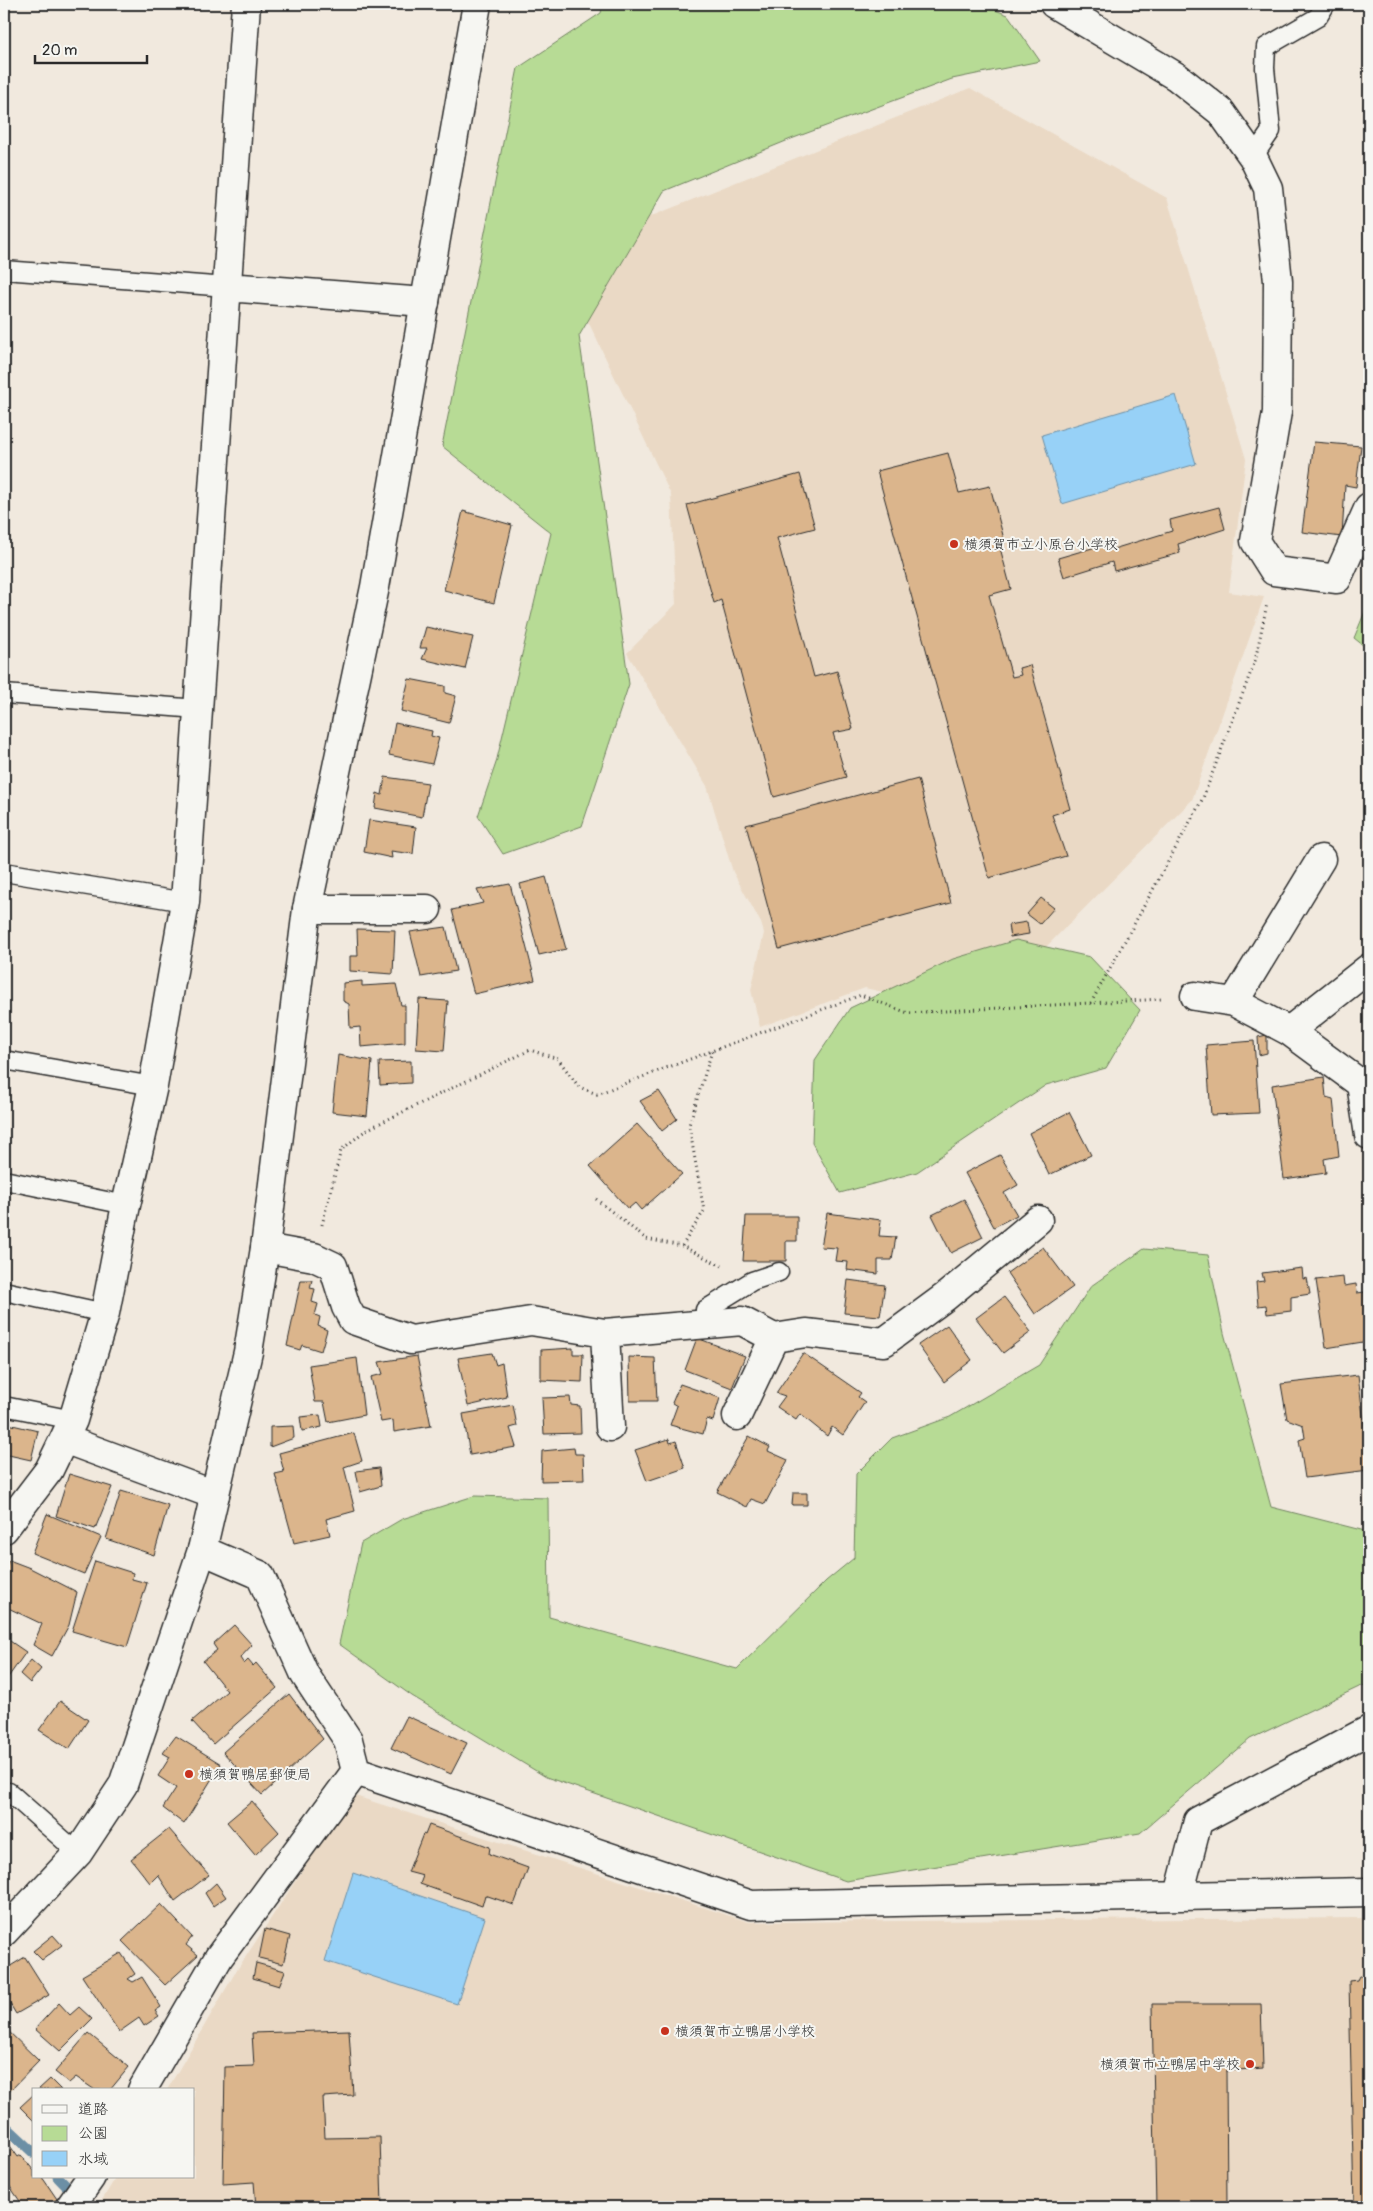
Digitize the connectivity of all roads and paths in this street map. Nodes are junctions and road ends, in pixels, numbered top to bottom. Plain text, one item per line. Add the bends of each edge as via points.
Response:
1 (246, 4) edge
2 (477, 4) edge
3 (1054, 4) edge
4 (1326, 4) edge
5 (1254, 157) junction
6 (4, 270) edge
7 (227, 288) junction
8 (425, 302) junction
9 (1369, 507) edge
10 (1274, 571) junction
11 (4, 694) edge
12 (198, 709) junction
13 (1321, 859) dead end
14 (4, 872) edge
15 (185, 902) junction
16 (307, 909) junction
17 (427, 909) dead end
18 (1369, 968) edge
19 (1195, 996) joint
20 (1234, 1002) junction
21 (1090, 1003) junction
22 (1289, 1030) junction
23 (712, 1050) junction
24 (4, 1060) edge
25 (1365, 1083) edge
26 (152, 1086) junction
27 (1369, 1135) edge
28 (4, 1180) edge
29 (596, 1199) dead end
30 (126, 1204) junction
31 (1038, 1220) dead end
32 (682, 1246) junction
33 (265, 1248) junction
34 (314, 1257) junction
35 (779, 1272) dead end
36 (752, 1280) junction
37 (4, 1291) edge
38 (105, 1313) junction
39 (704, 1325) junction
40 (605, 1333) junction
41 (774, 1338) junction
42 (4, 1406) edge
43 (737, 1416) dead end
44 (610, 1427) dead end
45 (68, 1429) junction
46 (215, 1495) junction
47 (4, 1529) edge
48 (202, 1550) junction
49 (1369, 1730) edge
50 (356, 1771) junction
51 (9, 1792) dead end
52 (78, 1854) junction
53 (1369, 1892) edge
54 (1179, 1895) junction
55 (4, 1932) edge
56 (143, 2088) edge
57 (90, 2178) edge
58 (70, 2207) edge

1 - 7 street
2 - 8 street
3 - 5 street via 1177,77 1221,112
4 - 5 lane via 1318,17 1266,46 1271,130
5 - 10 street via 1268,188 1278,280 1277,412 1255,541
6 - 7 lane
7 - 8 street
7 - 12 street
8 - 16 street via 375,586
9 - 10 street via 1337,579
10 - 21 path via 1255,661 1203,798
11 - 12 lane
12 - 15 street
13 - 20 street
14 - 15 lane
15 - 26 street
16 - 17 street
16 - 33 street
18 - 22 street
19 - 20 street
19 - 21 path
20 - 22 street
21 - 23 path via 908,1013 861,995
22 - 25 street
23 - 32 path via 689,1126 704,1211
23 - 34 path via 597,1094 579,1087 558,1059 530,1050 366,1130 341,1150
24 - 26 lane
25 - 27 street
26 - 30 street
28 - 30 lane
29 - 32 path via 646,1240
30 - 38 street
31 - 41 street via 884,1342 806,1333
32 - 36 path
33 - 34 street
33 - 46 street via 248,1352
34 - 40 street via 333,1266 346,1307 354,1320 411,1340 531,1321
35 - 36 lane
36 - 39 lane via 705,1310
37 - 38 lane
38 - 45 street
39 - 40 street
39 - 41 street via 742,1321
40 - 44 street
41 - 43 street
42 - 45 lane
45 - 46 street
45 - 47 street via 50,1470
46 - 48 street
48 - 50 street via 260,1575 305,1675 348,1740
48 - 52 street via 123,1785
49 - 54 street via 1198,1821
50 - 54 street via 751,1905
50 - 56 street via 219,1957
51 - 52 lane
52 - 55 street
53 - 54 street
57 - 58 street

